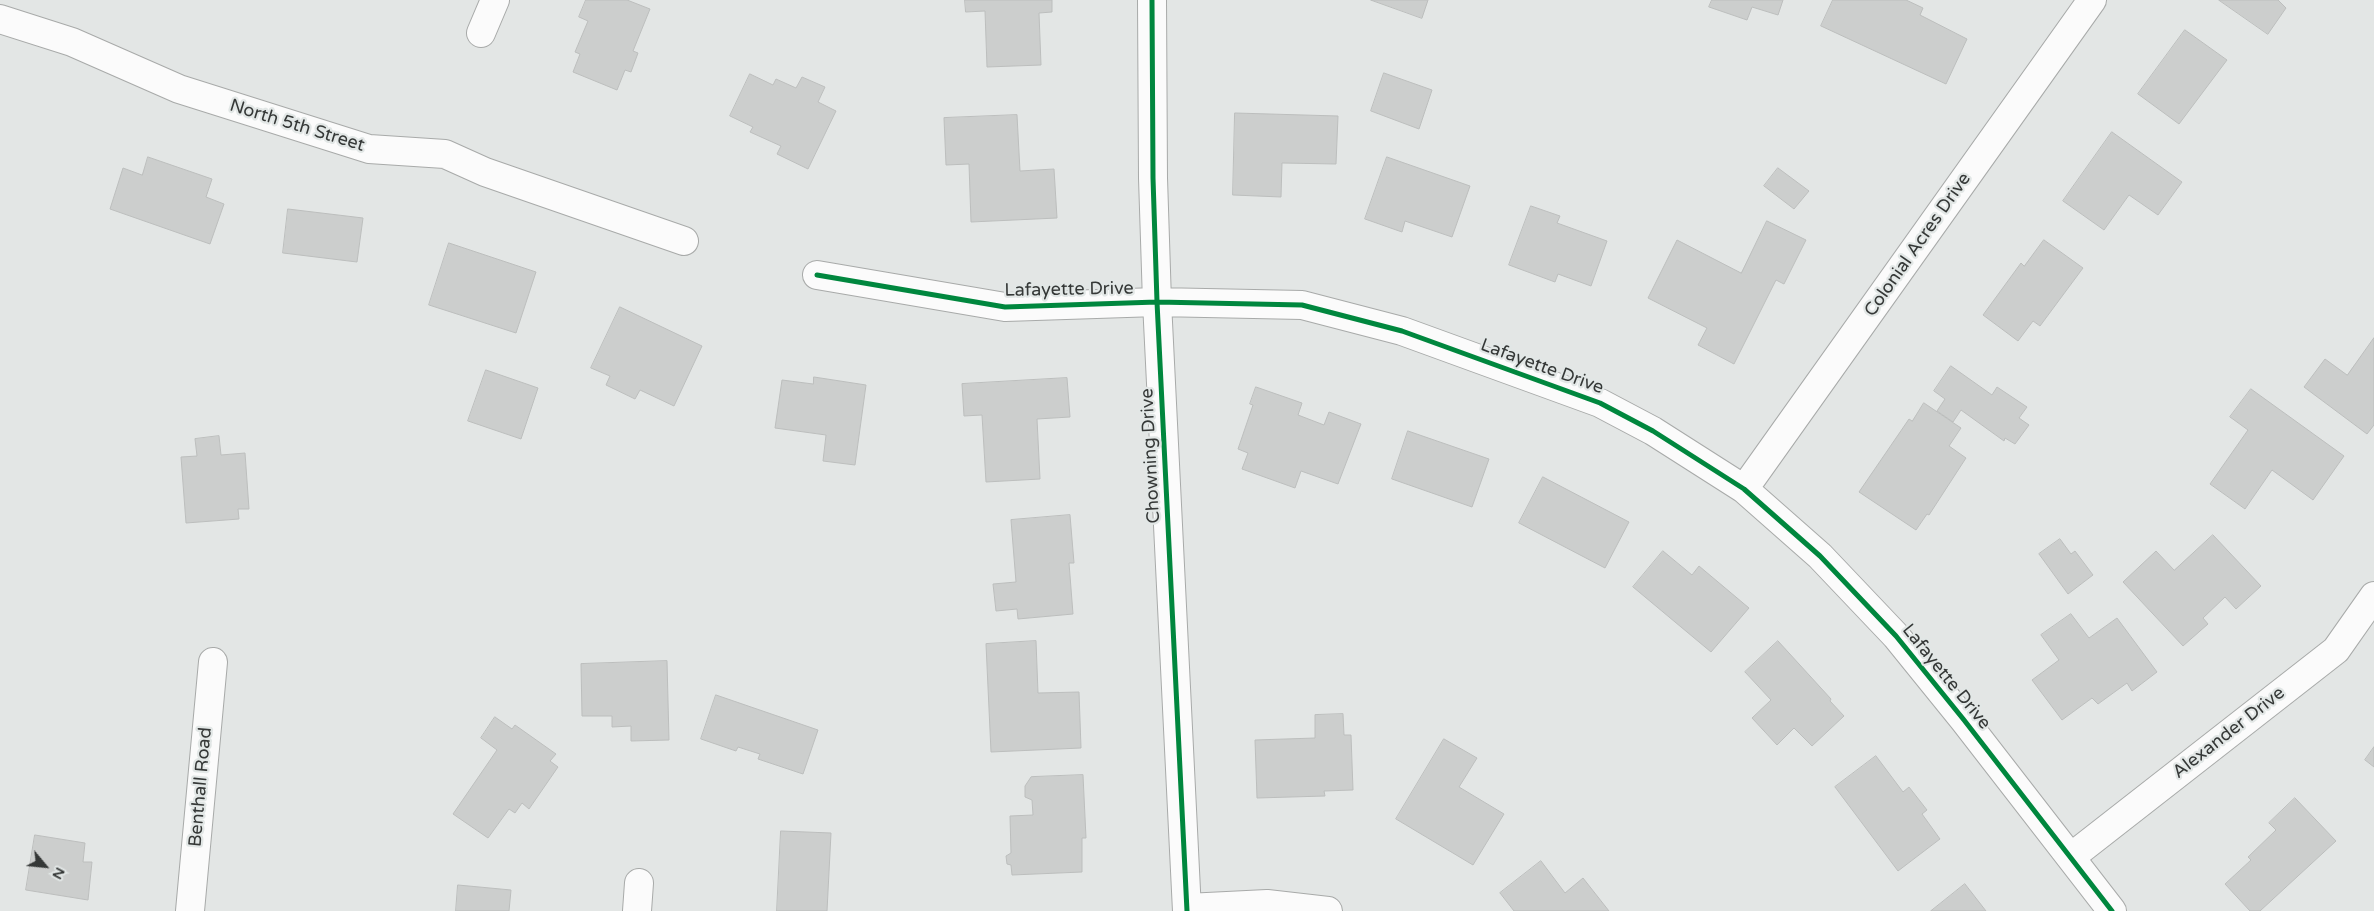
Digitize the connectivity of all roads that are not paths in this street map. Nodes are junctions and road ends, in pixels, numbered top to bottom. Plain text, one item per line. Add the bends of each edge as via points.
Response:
1 (495, 0) edge
2 (1152, 0) edge
3 (2092, 0) edge
4 (0, 19) edge
5 (481, 33) dead end
6 (684, 241) dead end
7 (817, 274) dead end
8 (1157, 302) junction
9 (1744, 489) junction
10 (2374, 596) edge
11 (213, 662) dead end
12 (2071, 857) junction
13 (639, 883) dead end
14 (1188, 909) edge
15 (190, 911) edge
16 (637, 911) edge
17 (1328, 911) edge
18 (2112, 911) edge

1 - 5 street
2 - 8 street, Chowning Drive
3 - 9 street, Colonial Acres Drive
4 - 6 street, North 5th Street via 72,42 179,89 369,149 445,154 485,172
7 - 8 street, Lafayette Drive via 1005,307
8 - 9 street, Lafayette Drive via 1302,304 1402,331 1600,403 1653,431
8 - 14 street, Chowning Drive
9 - 12 street, Lafayette Drive via 1820,556 1896,636
10 - 12 street, Alexander Drive via 2336,650
11 - 15 street, Benthall Road
12 - 18 street, Lafayette Drive
13 - 16 street
14 - 17 street via 1267,904

